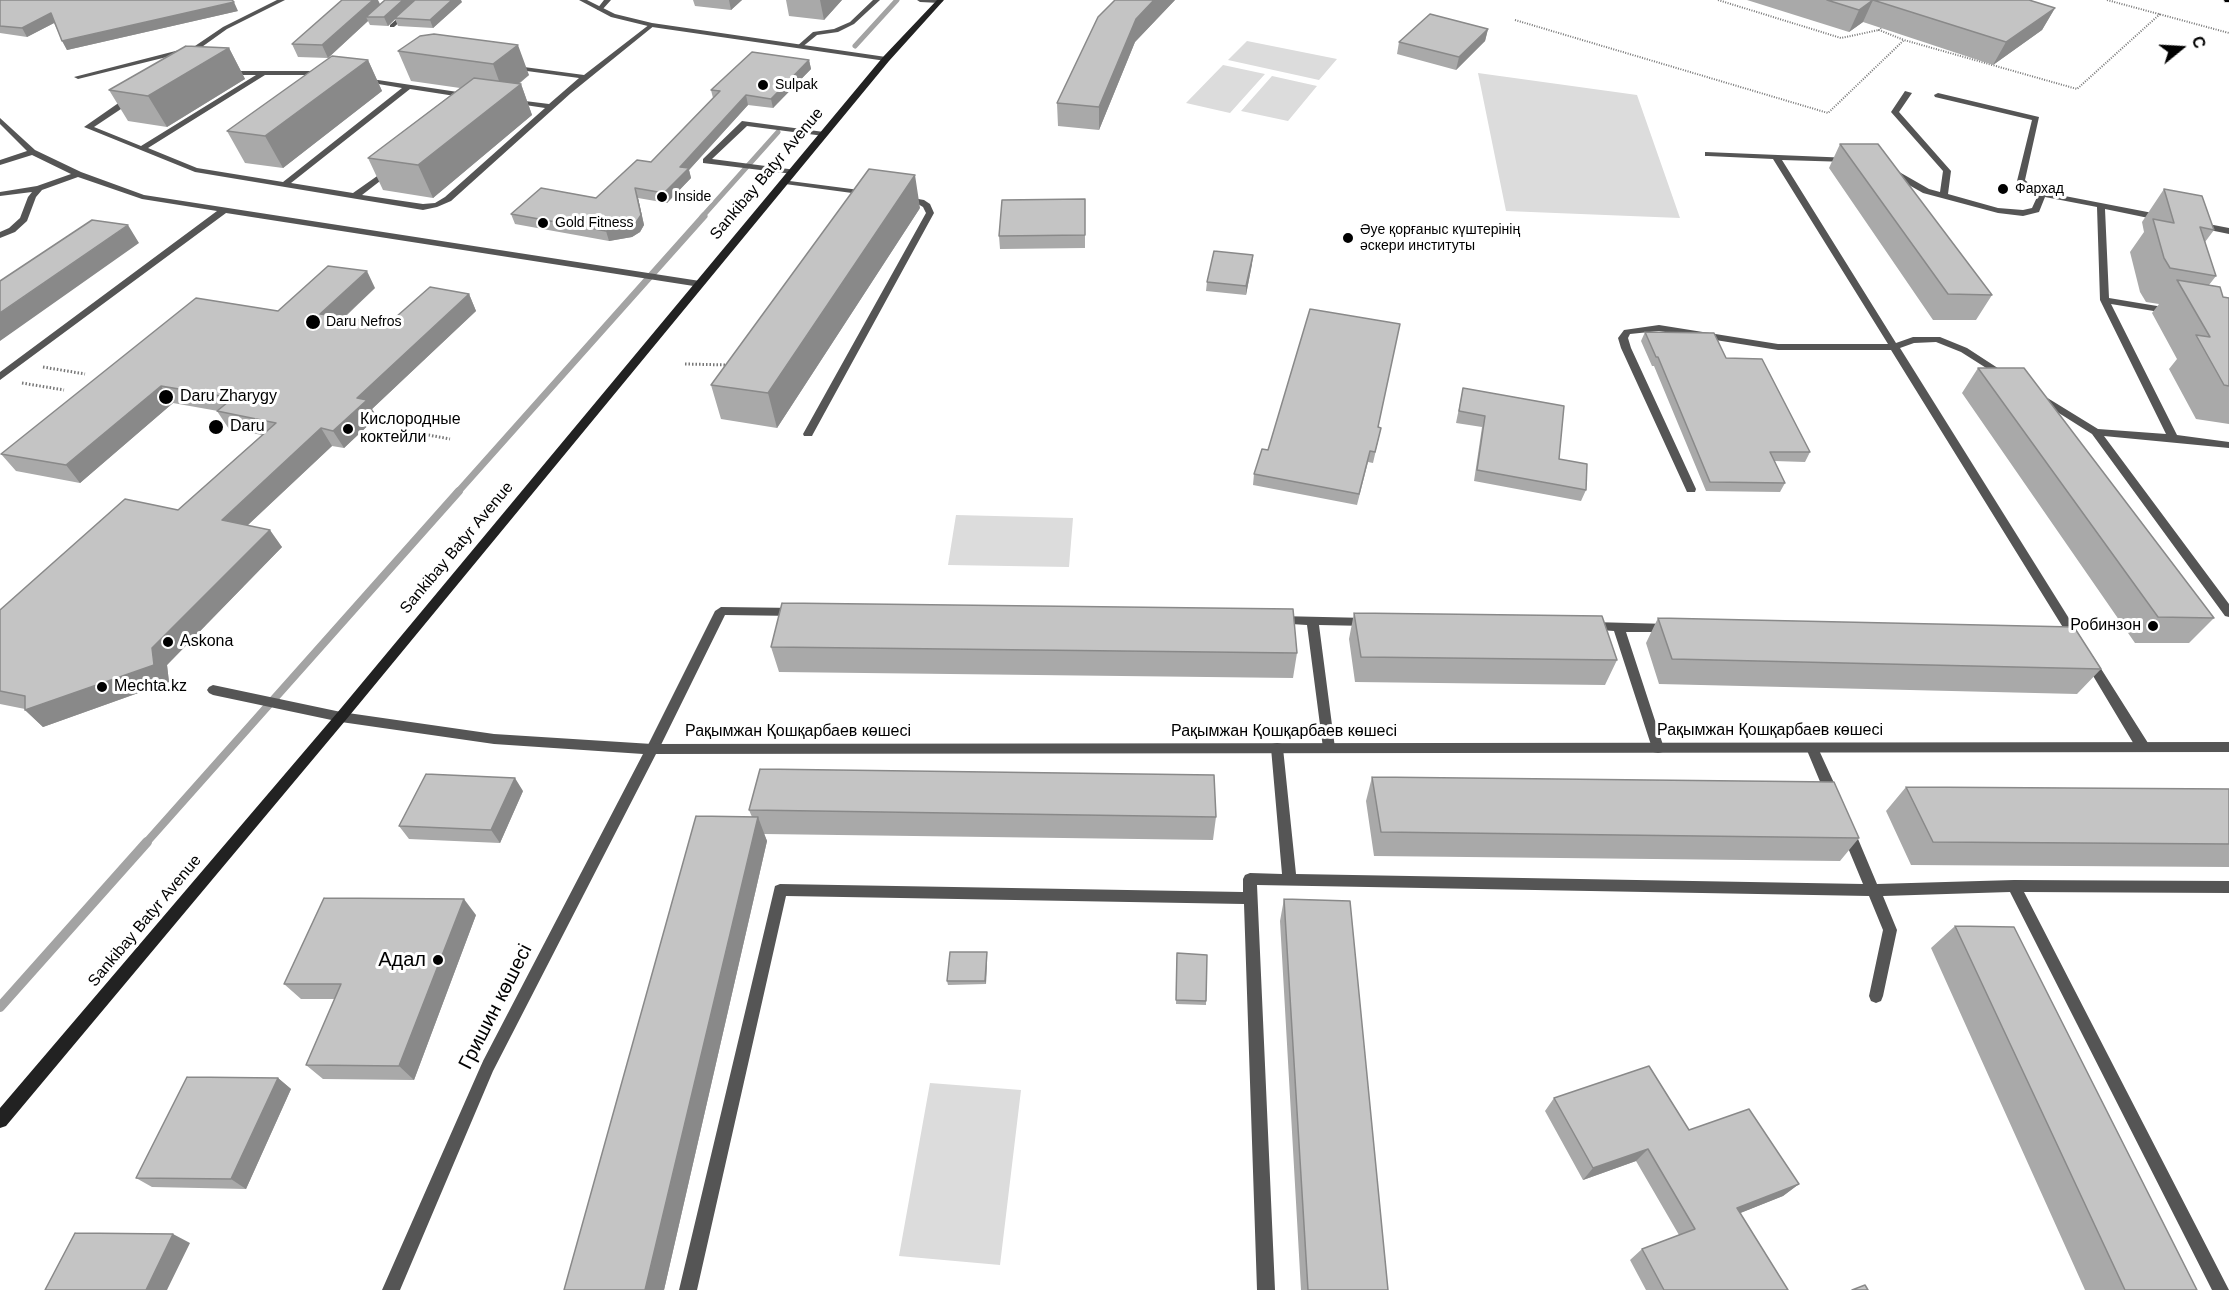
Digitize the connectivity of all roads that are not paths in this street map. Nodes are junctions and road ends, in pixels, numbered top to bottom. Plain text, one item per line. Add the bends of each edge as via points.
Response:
1 (282, 0) edge
2 (422, 0) edge
3 (582, 0) edge
4 (608, 0) edge
5 (877, 0) edge
6 (920, 0) edge
7 (941, 1) edge
8 (600, 9) junction
9 (392, 26) edge
10 (652, 26) junction
11 (799, 47) junction
12 (886, 59) junction
13 (498, 65) edge
14 (217, 73) edge
15 (262, 74) junction
16 (334, 75) edge
17 (78, 77) dead end
18 (585, 77) junction
19 (357, 78) dead end
20 (402, 78) edge
21 (392, 84) junction
22 (408, 87) junction
23 (144, 90) edge
24 (1908, 93) dead end
25 (1938, 95) dead end
26 (500, 100) edge
27 (472, 104) edge
28 (550, 106) junction
29 (0, 120) edge
30 (824, 134) junction
31 (143, 148) junction
32 (32, 152) junction
33 (1708, 154) dead end
34 (1776, 157) junction
35 (401, 160) edge
36 (1855, 161) edge
37 (0, 163) edge
38 (1878, 166) edge
39 (793, 172) junction
40 (78, 174) junction
41 (785, 182) junction
42 (285, 184) junction
43 (39, 188) junction
44 (0, 194) edge
45 (2042, 194) junction
46 (356, 195) junction
47 (882, 195) edge
48 (892, 196) edge
49 (1944, 196) junction
50 (2102, 206) junction
51 (224, 210) junction
52 (2169, 219) edge
53 (2191, 224) edge
54 (2229, 231) edge
55 (0, 235) edge
56 (700, 284) junction
57 (2105, 300) junction
58 (2184, 313) edge
59 (1893, 346) junction
60 (0, 377) edge
61 (2015, 382) edge
62 (2025, 388) edge
63 (2096, 432) junction
64 (808, 434) dead end
65 (2173, 438) junction
66 (2229, 445) edge
67 (1691, 489) dead end
68 (804, 612) edge
69 (2229, 613) edge
70 (1264, 620) edge
71 (1312, 621) junction
72 (1383, 622) edge
73 (1584, 626) edge
74 (1619, 627) junction
75 (1679, 628) edge
76 (213, 690) dead end
77 (341, 717) junction
78 (2144, 747) junction
79 (2229, 747) edge
80 (1277, 748) junction
81 (1329, 748) junction
82 (1658, 748) junction
83 (1812, 748) junction
84 (652, 749) junction
85 (1290, 880) junction
86 (2014, 886) junction
87 (2229, 887) edge
88 (1873, 890) junction
89 (1251, 898) junction
90 (1876, 996) dead end
91 (0, 1120) edge
92 (391, 1290) edge
93 (688, 1290) edge
94 (1266, 1290) edge
95 (2221, 1290) edge

1 - 17 street via 225,28 197,48
2 - 9 street
3 - 8 street
4 - 8 street
5 - 11 street via 852,23 836,31 815,33
6 - 7 street
7 - 12 main road, Sankibay Batyr Avenue
8 - 10 street
10 - 11 street
10 - 18 street
11 - 12 street
12 - 30 main road, Sankibay Batyr Avenue
13 - 18 street
14 - 15 street
15 - 16 street
15 - 31 street
18 - 28 street
19 - 21 street
20 - 21 street
21 - 22 street
22 - 27 street via 481,97
22 - 42 street
23 - 31 street via 88,127
24 - 49 street via 1896,112 1947,171
25 - 45 street via 2036,119 2021,181
26 - 28 street
28 - 46 street via 448,199 423,207
29 - 32 street
30 - 39 main road, Sankibay Batyr Avenue
30 - 39 street via 745,123 706,161
31 - 42 street via 195,170
32 - 37 street
32 - 40 street
33 - 34 street
34 - 36 street
34 - 59 street
35 - 46 street
38 - 49 street
39 - 41 main road, Sankibay Batyr Avenue
40 - 43 street
40 - 51 street via 142,197
41 - 47 street
41 - 56 main road, Sankibay Batyr Avenue
42 - 46 street
43 - 44 street
43 - 55 street via 24,219
45 - 49 street via 2036,210 2023,213
45 - 50 street
48 - 64 street via 921,202 930,213
50 - 52 street
50 - 57 street
51 - 56 street
51 - 60 street
53 - 54 street
56 - 77 main road, Sankibay Batyr Avenue
57 - 58 street
57 - 65 street
59 - 61 street via 1937,339 1964,350
59 - 67 street via 1778,347 1659,328 1628,332 1623,338 1626,348
59 - 78 street
62 - 63 street
63 - 65 street
63 - 69 street
65 - 66 street
68 - 84 street, Гришин көшесі via 721,611
70 - 71 street
71 - 72 street
71 - 81 street
73 - 74 street
74 - 75 street
74 - 82 street
76 - 77 street, Рақымжан Қошқарбаев көшесі
77 - 84 street, Рақымжан Қошқарбаев көшесі via 494,739
77 - 91 main road, Sankibay Batyr Avenue
78 - 79 street, Рақымжан Қошқарбаев көшесі
78 - 83 street, Рақымжан Қошқарбаев көшесі
80 - 81 street, Рақымжан Қошқарбаев көшесі
80 - 84 street, Рақымжан Қошқарбаев көшесі
80 - 85 street
81 - 82 street, Рақымжан Қошқарбаев көшесі
82 - 83 street, Рақымжан Қошқарбаев көшесі
83 - 88 street
84 - 92 street, Гришин көшесі via 488,1066
85 - 88 street
85 - 89 street via 1250,879
86 - 87 street
86 - 88 street
86 - 95 street
88 - 90 street via 1890,930
89 - 93 street via 780,890
89 - 94 street

